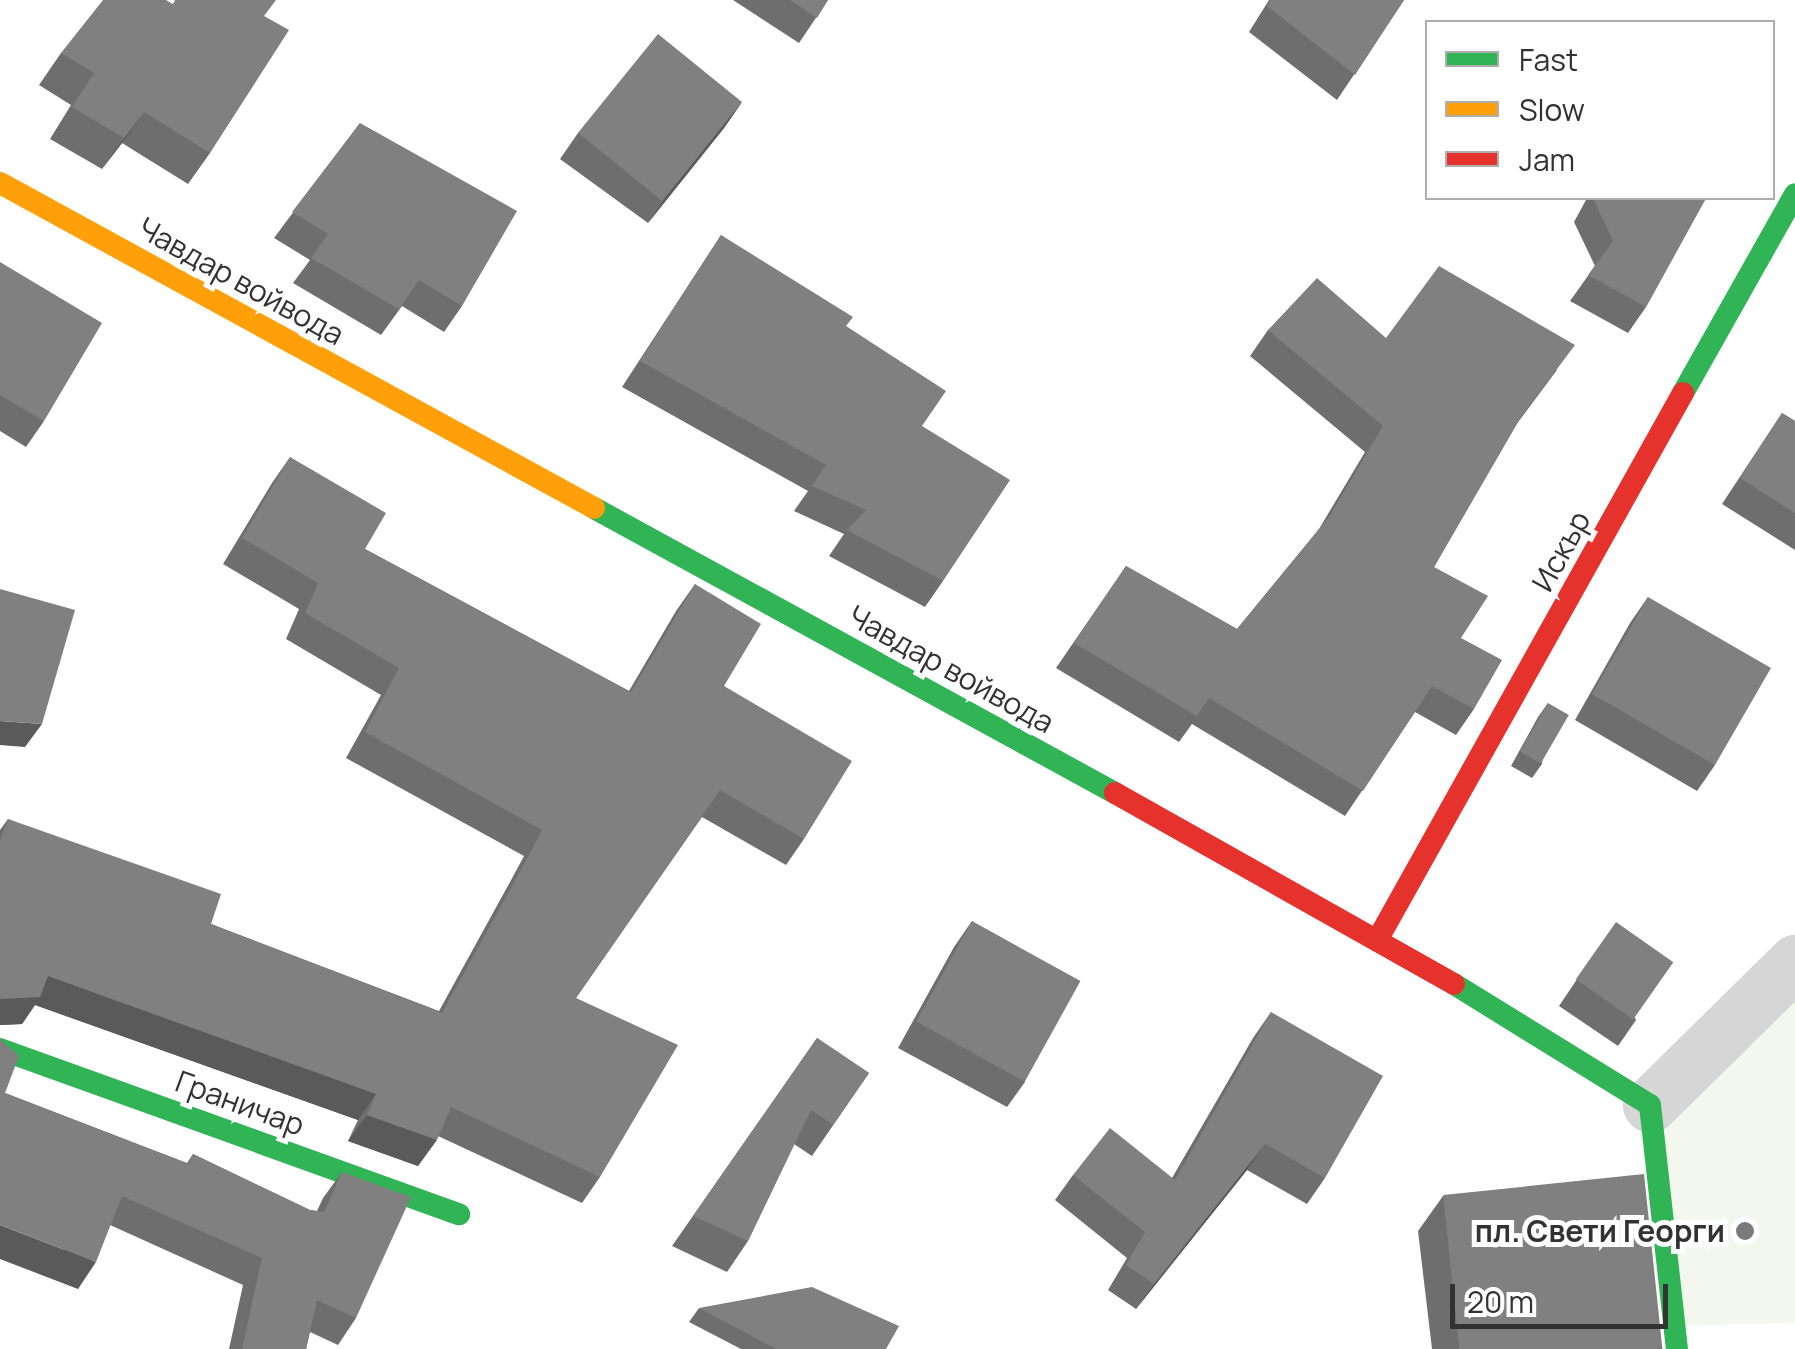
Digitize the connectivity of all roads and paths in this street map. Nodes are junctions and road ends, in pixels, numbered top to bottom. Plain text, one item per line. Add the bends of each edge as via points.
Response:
1 (0, 183) edge
2 (1795, 194) edge
3 (1379, 938) junction
4 (1795, 962) edge
5 (0, 1049) edge
6 (1650, 1105) junction
7 (459, 1214) dead end
8 (1677, 1349) edge

1 - 3 street, Чавдар войвода
2 - 3 street, Искър
3 - 6 street, Чавдар войвода
4 - 6 street
5 - 7 street, Граничар
6 - 8 street

